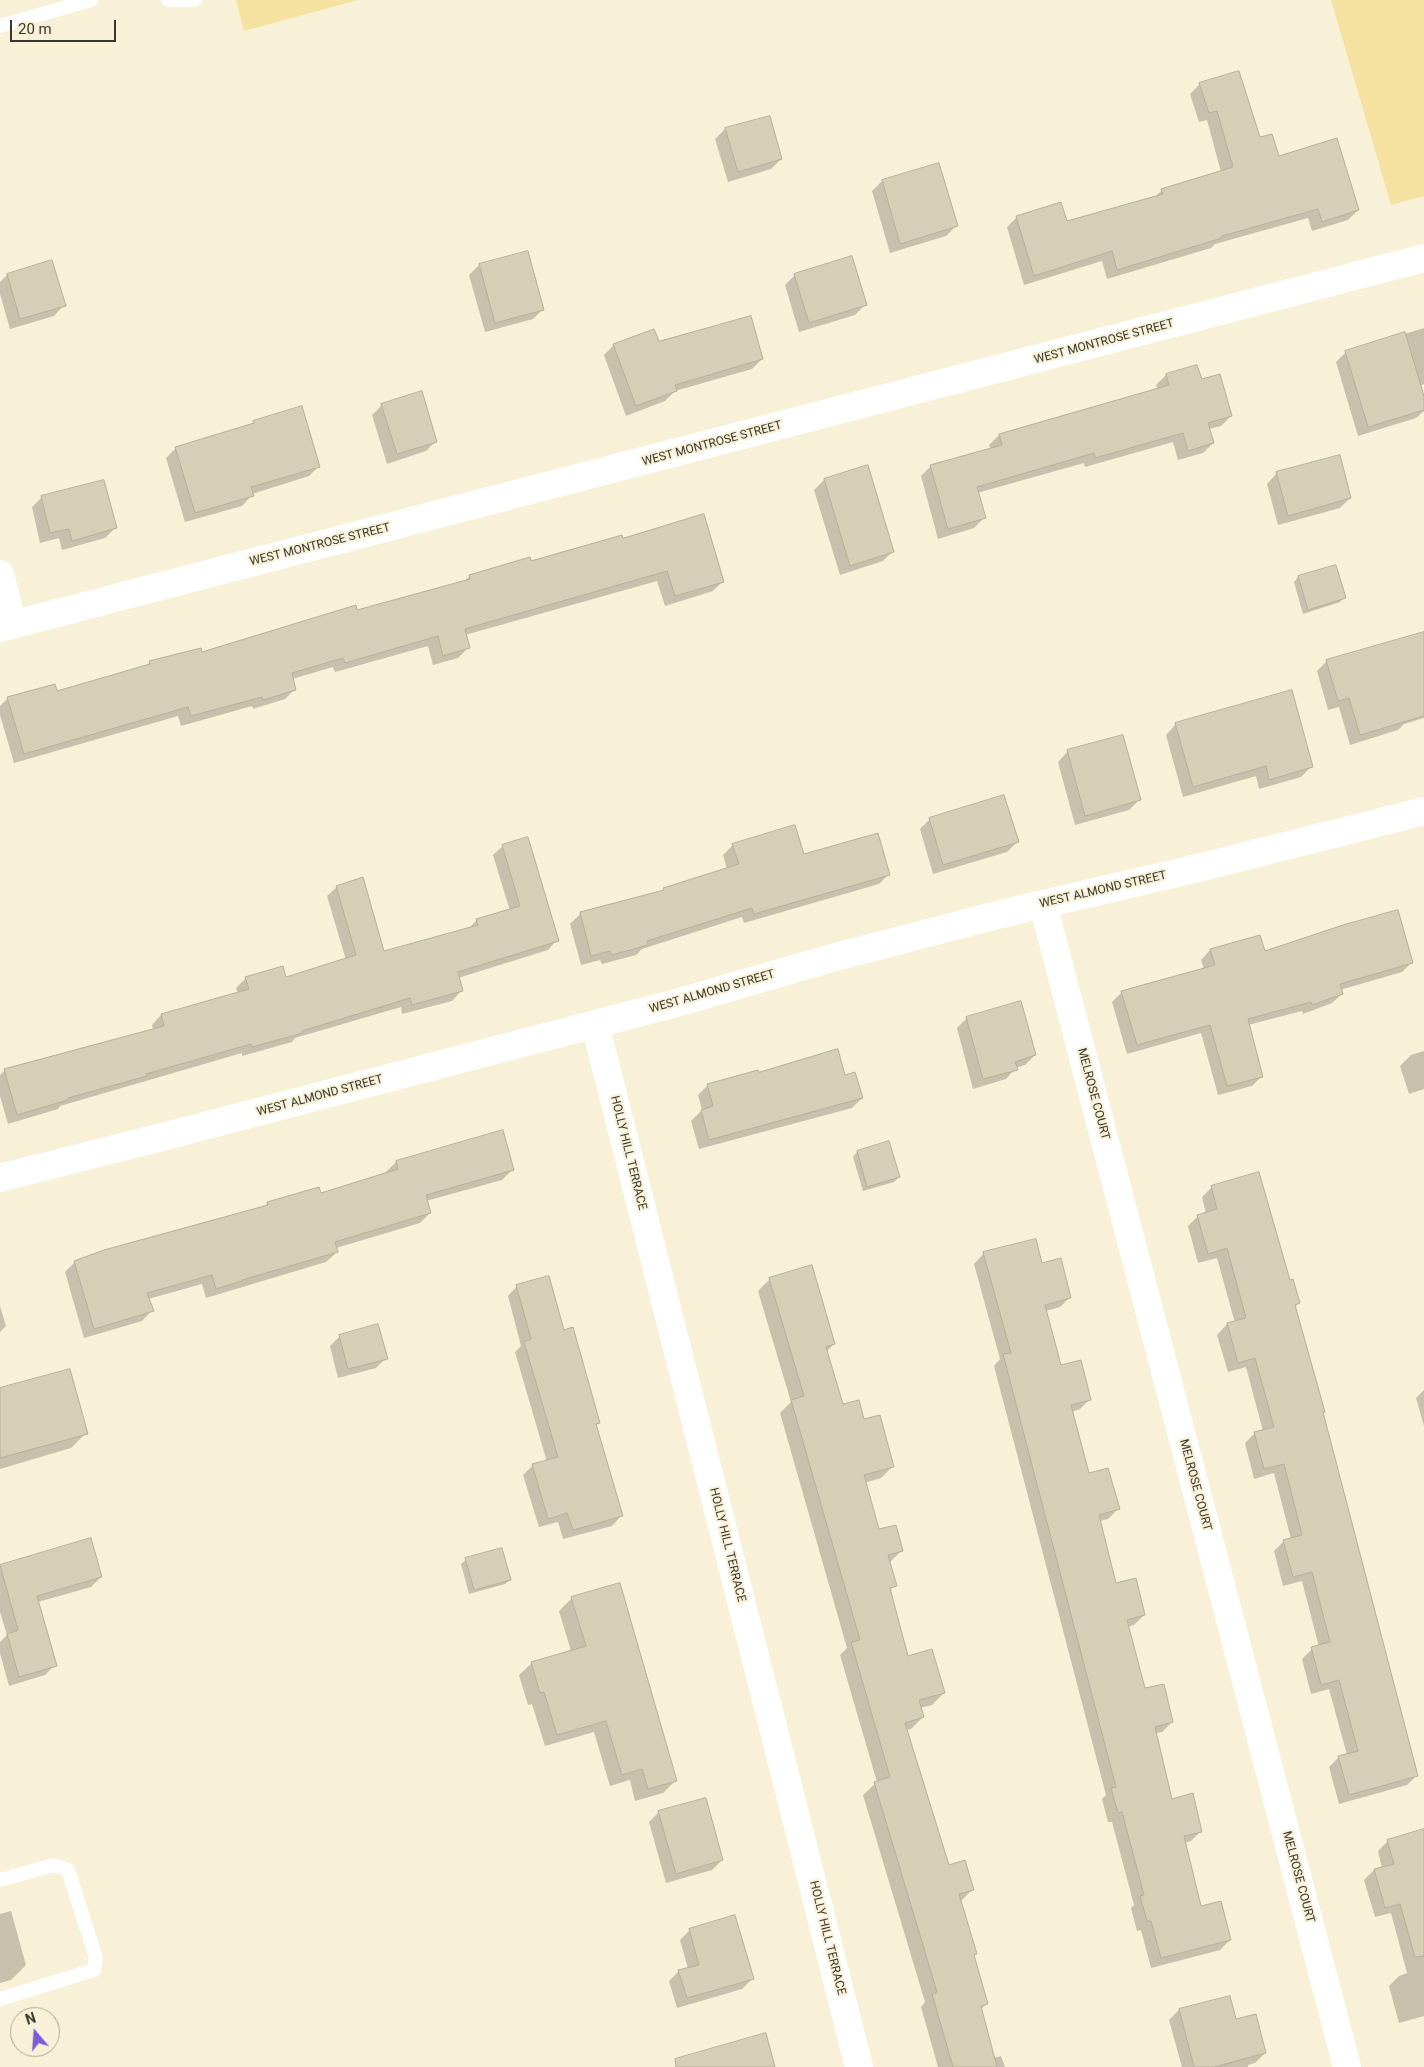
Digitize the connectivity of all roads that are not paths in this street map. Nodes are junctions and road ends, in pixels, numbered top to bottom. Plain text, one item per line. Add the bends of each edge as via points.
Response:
1 (91, 0) edge
2 (168, 0) edge
3 (195, 0) edge
4 (0, 26) edge
5 (1424, 258) edge
6 (0, 574) edge
7 (6, 627) edge
8 (1424, 811) edge
9 (1043, 904) junction
10 (595, 1024) junction
11 (0, 1178) edge
12 (0, 1880) edge
13 (0, 1999) edge
14 (859, 2067) edge
15 (1347, 2067) edge

1 - 4 lane
2 - 3 lane
5 - 7 street, WEST MONTROSE STREET
6 - 7 street
8 - 9 street, WEST ALMOND STREET
9 - 10 street, WEST ALMOND STREET
9 - 15 street, MELROSE COURT
10 - 11 street, WEST ALMOND STREET
10 - 14 street, HOLLY HILL TERRACE
12 - 13 lane via 54,1865 68,1870 96,1958 94,1970

